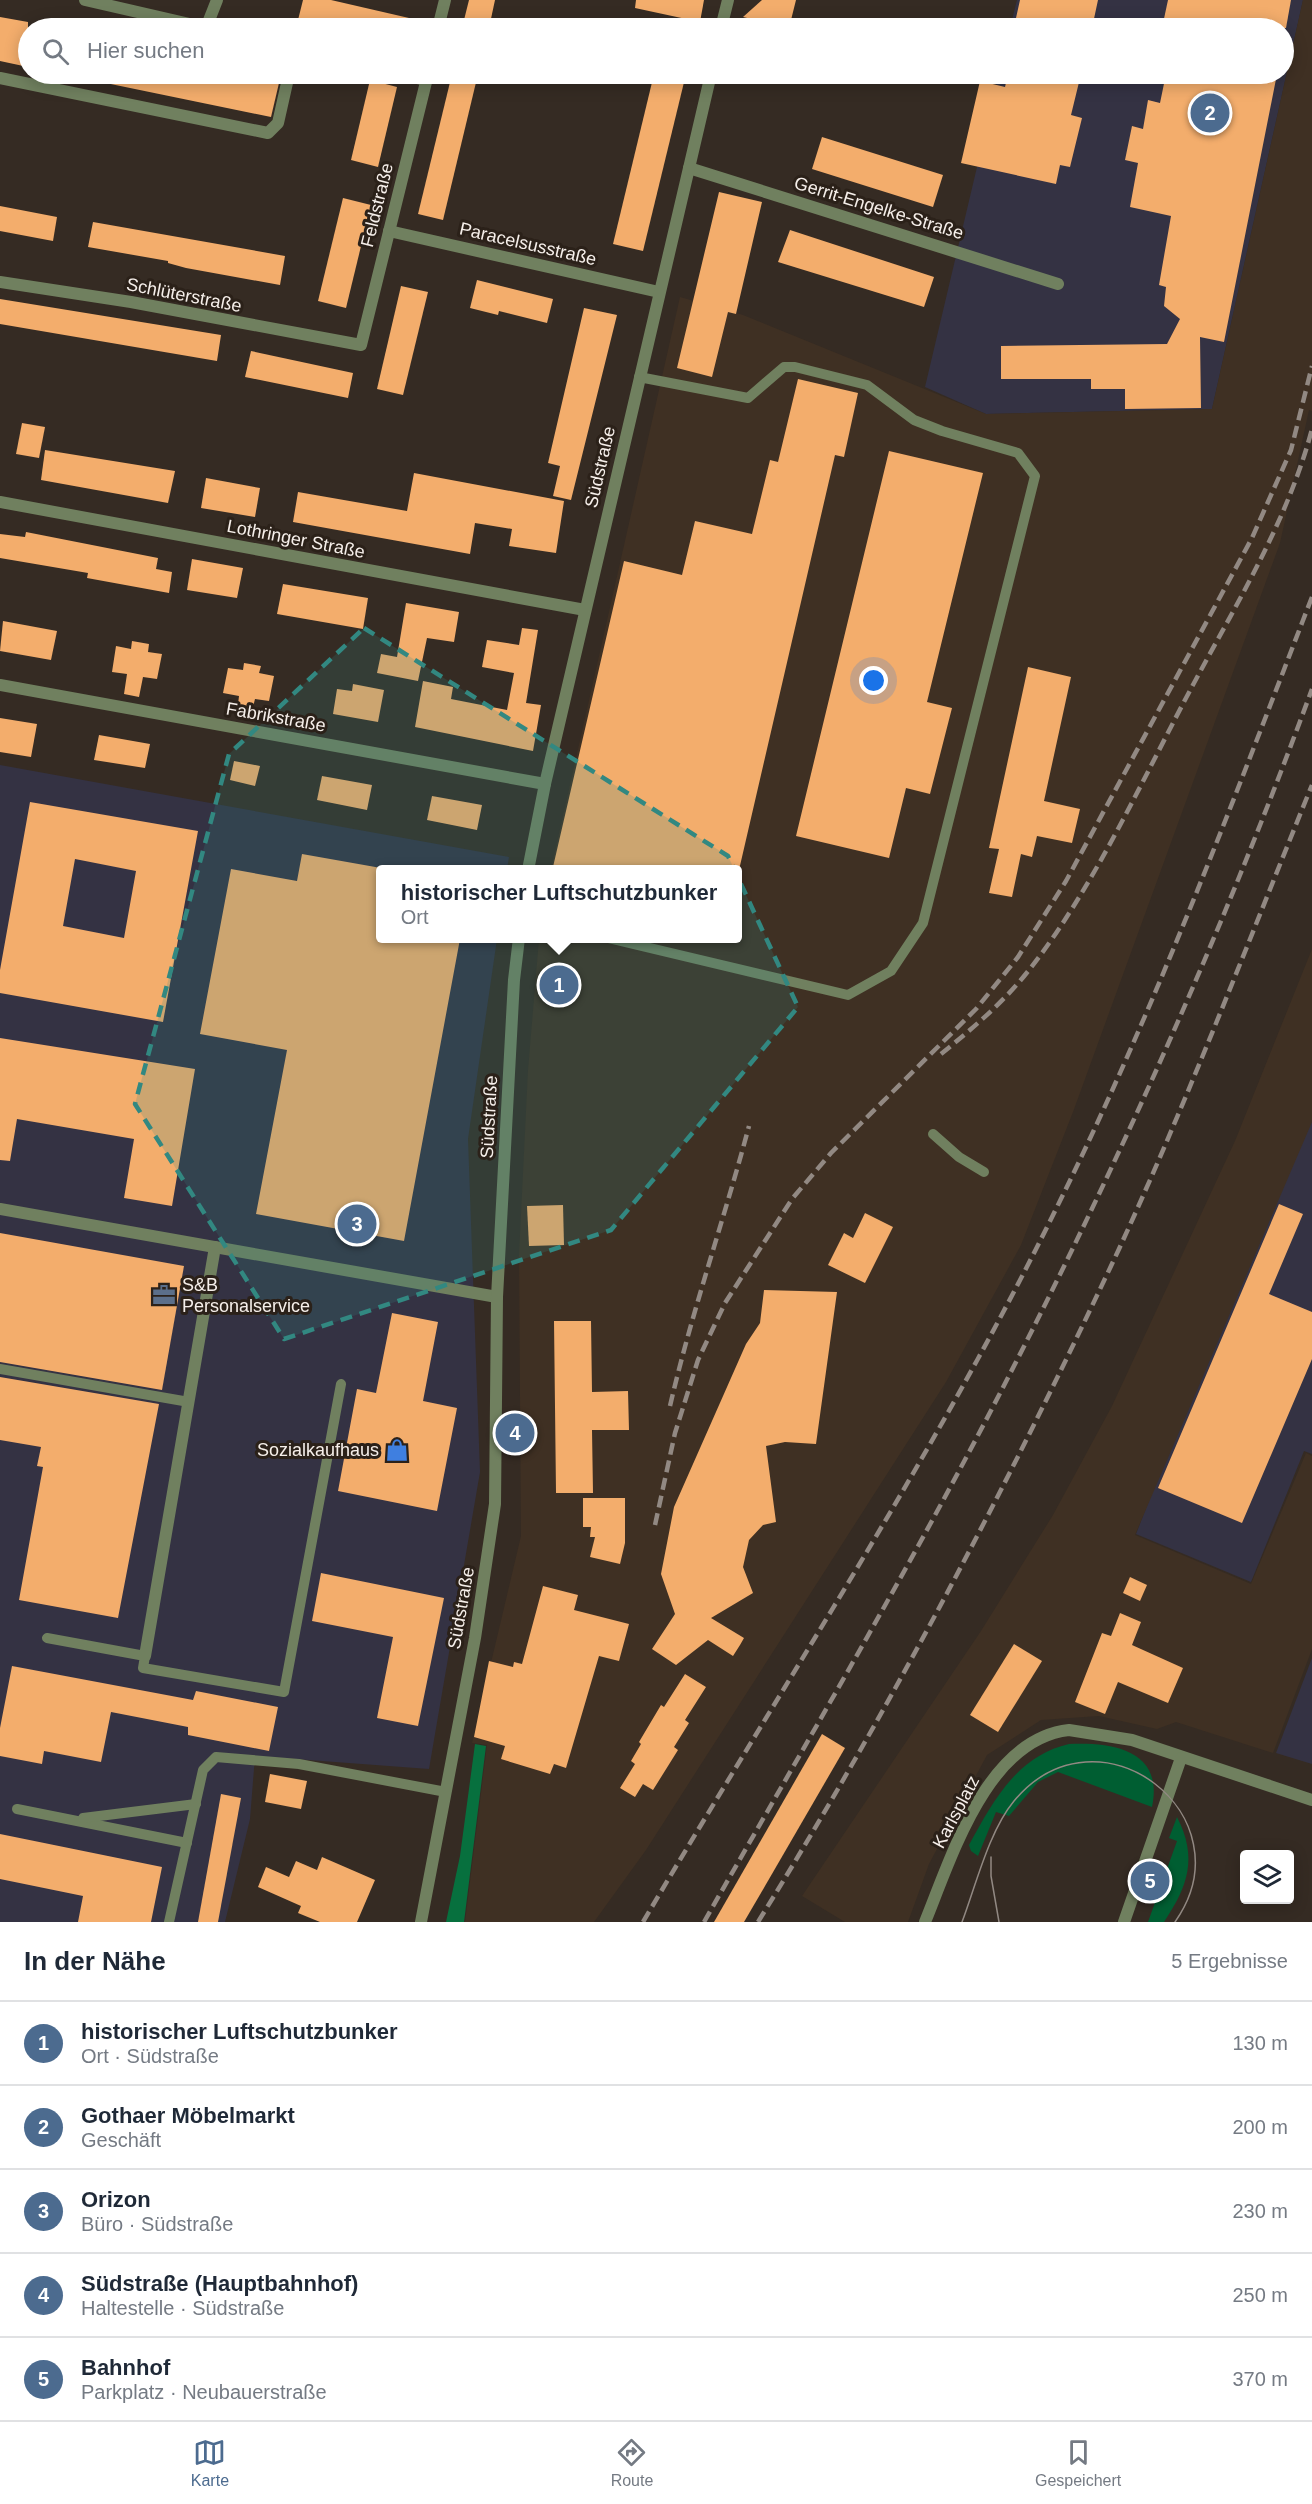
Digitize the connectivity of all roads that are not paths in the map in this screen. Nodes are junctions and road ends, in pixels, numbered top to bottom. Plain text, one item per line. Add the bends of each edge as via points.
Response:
1 (85, 0) edge
2 (217, 0) edge
3 (445, 0) edge
4 (728, 0) edge
5 (163, 18) edge
6 (210, 18) edge
7 (440, 18) edge
8 (724, 18) edge
9 (0, 78) edge
10 (18, 82) edge
11 (29, 84) edge
12 (288, 84) edge
13 (425, 84) edge
14 (709, 84) edge
15 (689, 168) junction
16 (389, 231) junction
17 (0, 282) edge
18 (1058, 284) dead end
19 (659, 292) junction
20 (362, 345) joint
21 (639, 377) junction
22 (0, 502) edge
23 (585, 610) junction
24 (0, 686) edge
25 (545, 784) junction
26 (529, 865) edge
27 (519, 943) edge
28 (625, 943) edge
29 (933, 1134) dead end
30 (984, 1172) dead end
31 (0, 1209) edge
32 (215, 1247) junction
33 (497, 1297) junction
34 (0, 1369) edge
35 (341, 1384) dead end
36 (189, 1402) junction
37 (47, 1638) dead end
38 (146, 1656) junction
39 (1181, 1758) junction
40 (447, 1792) junction
41 (1312, 1800) edge
42 (196, 1804) junction
43 (17, 1809) dead end
44 (74, 1820) junction
45 (187, 1843) junction
46 (169, 1922) edge
47 (422, 1922) edge
48 (925, 1922) edge
49 (1124, 1922) edge

1 - 5 street
2 - 6 street
3 - 7 street
4 - 8 street
9 - 10 street
11 - 12 street via 268,133 278,123
13 - 16 street, Feldstraße
14 - 15 street, Südstraße
15 - 18 street, Gerrit-Engelke-Straße
15 - 19 street, Südstraße
16 - 19 street, Paracelsusstraße
16 - 20 street, Feldstraße
17 - 20 street, Schlüterstraße
19 - 21 street, Südstraße
21 - 23 street, Südstraße
21 - 28 lane via 748,398 784,367 795,367 867,385 914,420 1018,453 1035,476 923,923 891,971 848,995
22 - 23 street, Lothringer Straße
23 - 25 street, Südstraße
24 - 25 street, Fabrikstraße
25 - 26 street, Südstraße
27 - 33 street, Südstraße
29 - 30 lane via 959,1158
31 - 32 street
32 - 33 street
32 - 36 street
33 - 40 street, Südstraße via 495,1504
34 - 36 lane
35 - 38 lane via 284,1692 143,1668
36 - 38 street
37 - 38 lane
39 - 41 street, Karlsplatz
39 - 48 street, Karlsplatz via 1132,1740 1069,1730 1022,1748 1005,1763 980,1798
39 - 49 street
40 - 42 lane via 299,1764 216,1757 203,1770
40 - 47 street, Südstraße
42 - 44 lane
42 - 45 lane
43 - 44 lane
44 - 45 lane
45 - 46 lane

